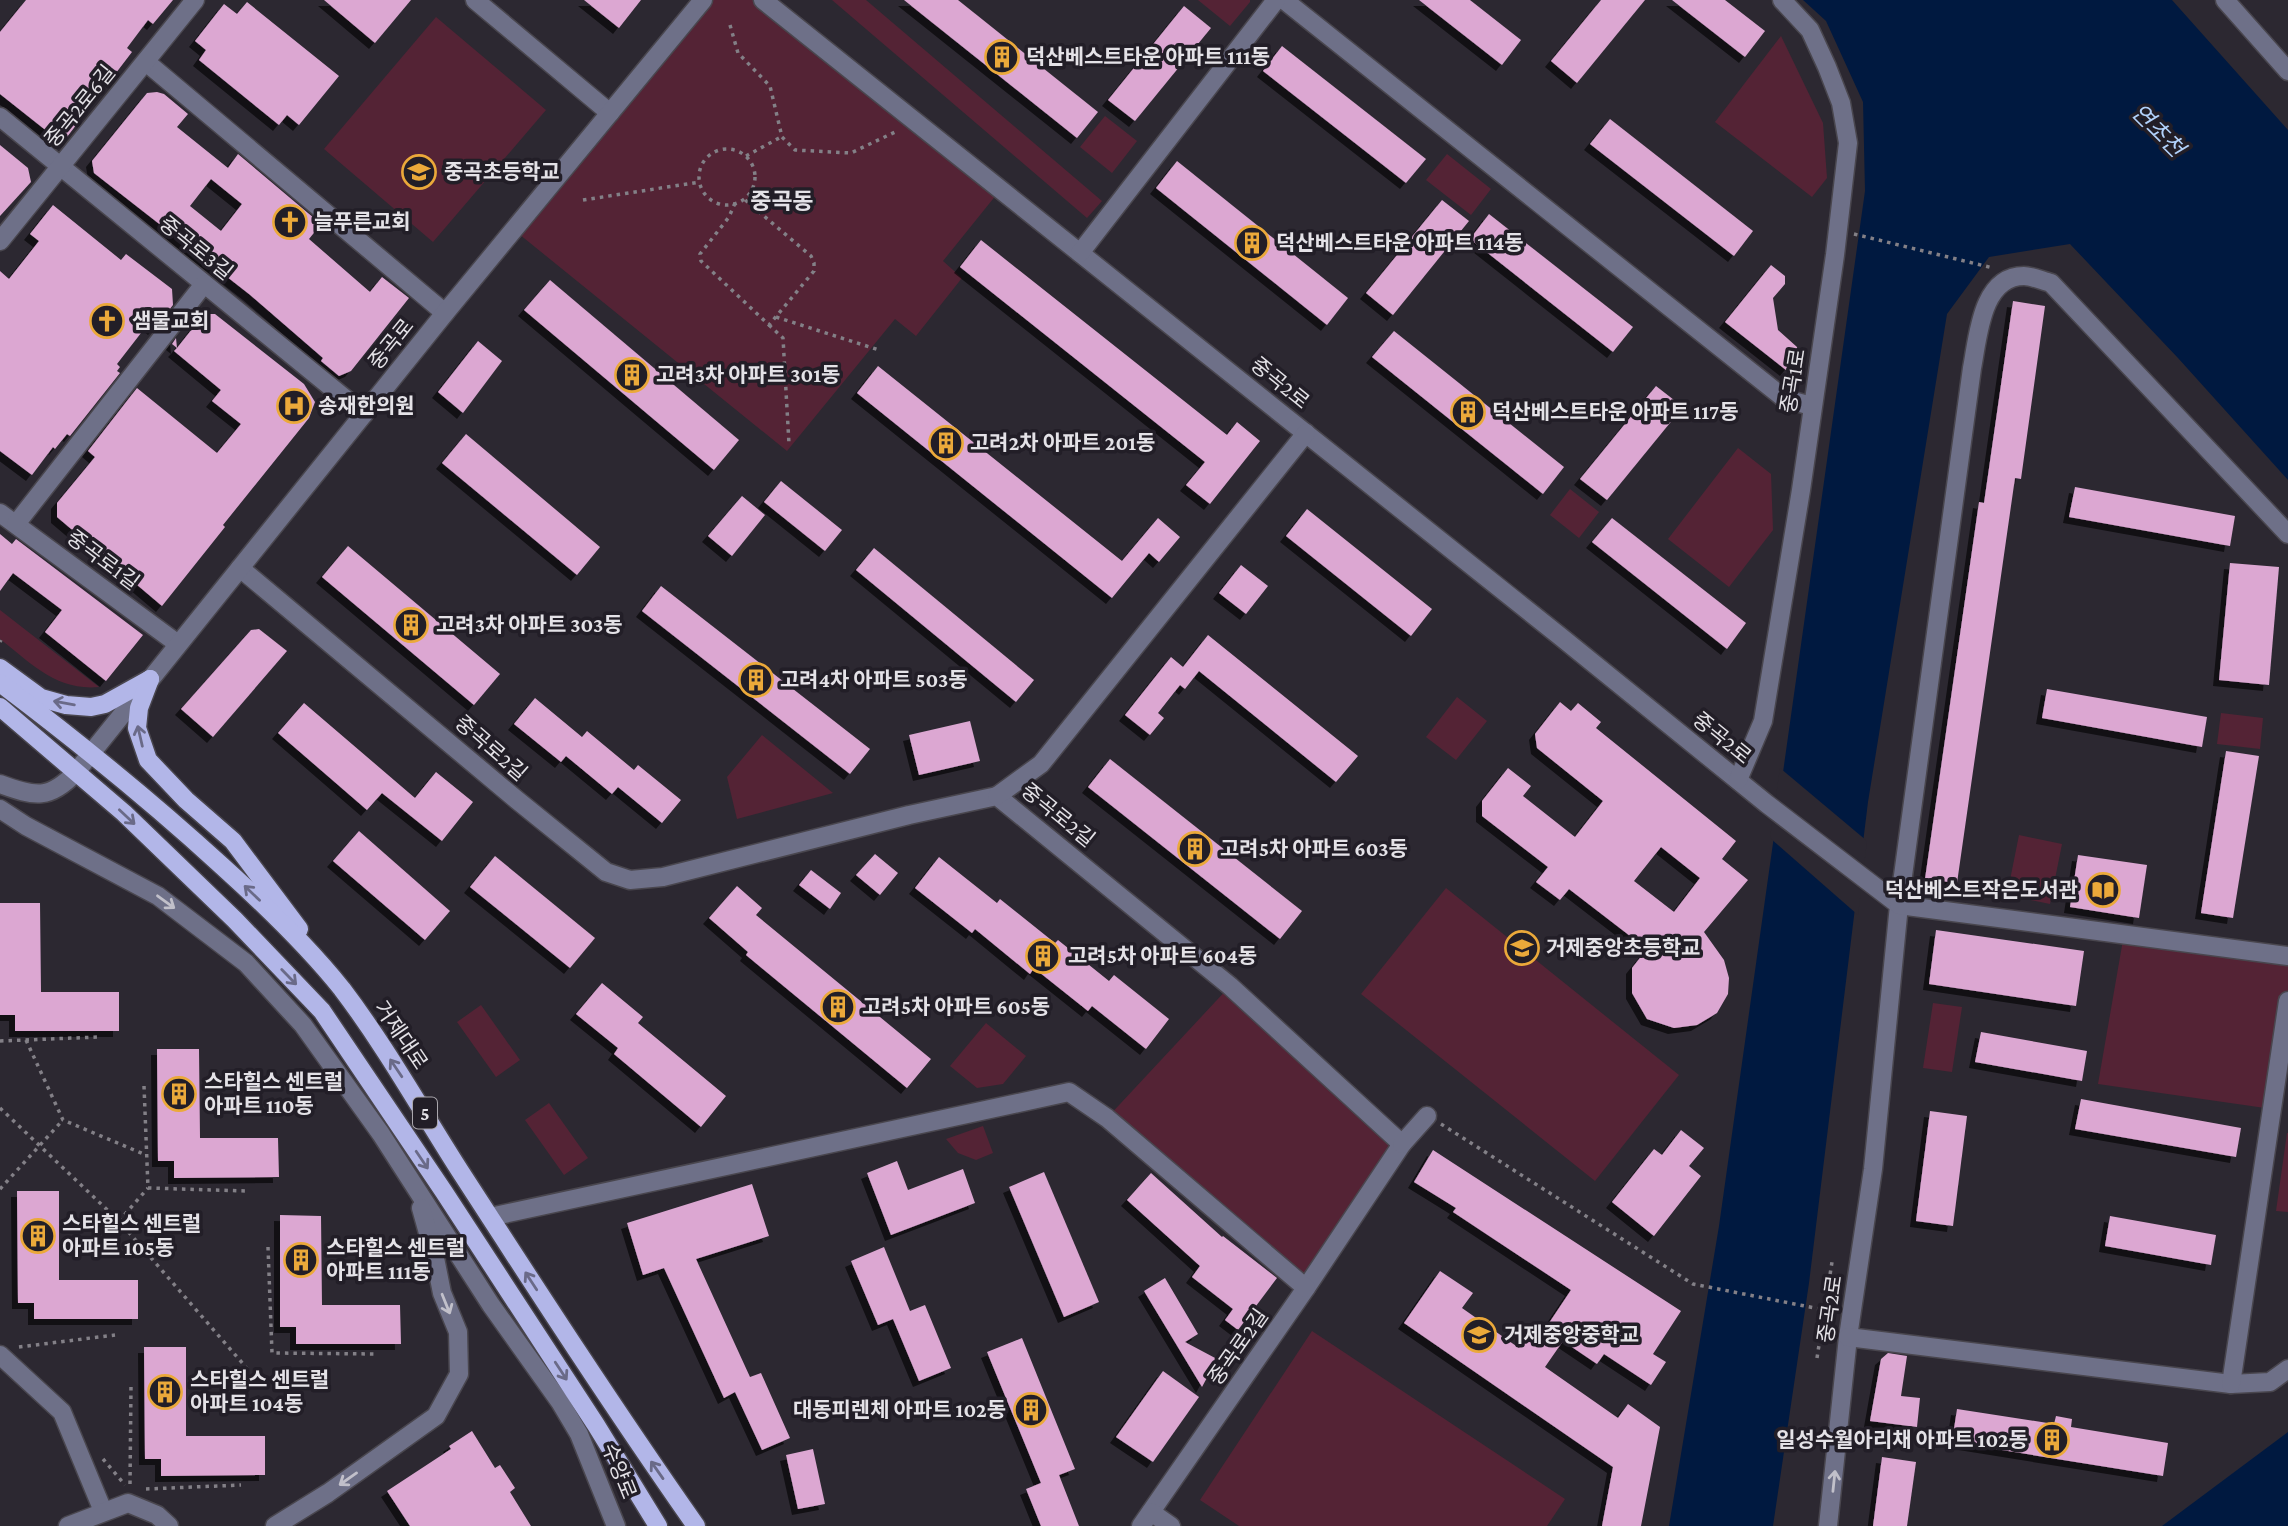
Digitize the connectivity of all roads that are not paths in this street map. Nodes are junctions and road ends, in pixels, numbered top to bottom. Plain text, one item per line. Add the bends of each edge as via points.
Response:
1 (195, 0) edge
2 (475, 0) edge
3 (703, 0) edge
4 (763, 0) edge
5 (1276, 0) edge
6 (1284, 0) edge
7 (1782, 0) edge
8 (2225, 0) edge
9 (146, 62) junction
10 (2288, 71) edge
11 (610, 113) junction
12 (0, 117) edge
13 (60, 167) junction
14 (0, 241) edge
15 (1080, 253) junction
16 (204, 284) junction
17 (445, 313) junction
18 (1812, 406) junction
19 (364, 414) junction
20 (1306, 433) junction
21 (0, 513) edge
22 (16, 524) junction
23 (2288, 534) edge
24 (240, 568) junction
25 (178, 644) junction
26 (0, 668) edge
27 (150, 679) junction
28 (0, 683) edge
29 (0, 707) edge
30 (92, 752) junction
31 (76, 772) junction
32 (1738, 780) junction
33 (0, 784) edge
34 (998, 796) junction
35 (0, 809) edge
36 (1893, 900) junction
37 (2288, 956) edge
38 (316, 960) junction
39 (2288, 1001) edge
40 (1427, 1116) road end
41 (1402, 1144) junction
42 (416, 1191) junction
43 (490, 1217) junction
44 (1306, 1288) junction
45 (1848, 1337) junction
46 (6, 1351) edge
47 (2288, 1368) edge
48 (2231, 1384) junction
49 (596, 1425) junction
50 (579, 1434) junction
51 (103, 1511) junction
52 (1146, 1519) edge
53 (68, 1526) edge
54 (169, 1526) edge
55 (275, 1526) edge
56 (616, 1526) edge
57 (658, 1526) edge
58 (696, 1526) edge
59 (1171, 1526) edge
60 (1828, 1526) edge

1 - 9 street, 중곡2로6길
2 - 11 street
3 - 11 street, 중곡로
4 - 15 street, 중곡2로
5 - 15 street
6 - 18 street via 1785,399
7 - 18 street, 중곡1로 via 1810,30 1828,67 1848,143
8 - 10 street
9 - 13 street, 중곡2로6길
9 - 17 street
11 - 17 street, 중곡로
12 - 13 street, 중곡로3길
13 - 14 street, 중곡2로6길
13 - 16 street, 중곡로3길
15 - 20 street, 중곡2로
16 - 19 street, 중곡로3길
16 - 22 street
17 - 19 street, 중곡로
18 - 32 street, 중곡1로 via 1763,721
19 - 24 street, 중곡로
20 - 32 street, 중곡2로
20 - 34 street via 1041,764
21 - 22 street, 중곡로1길
22 - 25 street, 중곡로1길
23 - 36 street, 중곡2로 via 2051,283 2024,276 2003,281 1986,302 1972,369
24 - 25 street, 중곡로
24 - 34 street, 중곡로2길 via 606,872 630,880 663,877
25 - 27 street, 중곡로
27 -> 26 main road via 105,704 66,705 41,698
27 - 30 street, 중곡로
38 -> 27 main road via 296,924 233,841 148,760 136,728
28 - 30 main road, 거제대로 / 5
29 - 31 main road, 5
30 - 31 street, 중곡로
38 -> 30 main road, 거제대로 / 5 via 255,896
31 - 33 street, 중곡로 via 55,791 44,794
31 -> 49 main road, 5 via 207,892 322,1011
32 - 36 street, 중곡2로
34 - 41 street, 중곡로2길 via 1230,986
35 -> 42 street via 158,896 246,963 303,1025
36 - 37 street
36 - 45 street, 중곡2로 via 1872,1169
43 -> 38 main road, 거제대로 / 5 via 401,1073
39 - 48 street
40 - 41 street
41 - 44 street, 중곡로2길
42 - 50 street, 수양로
42 -> 55 street via 442,1293 458,1332 459,1374 436,1416
43 - 44 street via 1069,1092 1107,1118
58 -> 43 main road, 거제대로 / 5
44 - 52 street, 중곡로2길
45 - 48 street
60 -> 45 street, 중곡2로
46 - 51 street via 62,1412
47 - 48 street via 2270,1382
49 - 50 street via 591,1423
49 - 57 main road, 5
50 - 56 street, 수양로
51 - 53 street
51 - 54 street via 128,1503 157,1515
52 - 59 street

